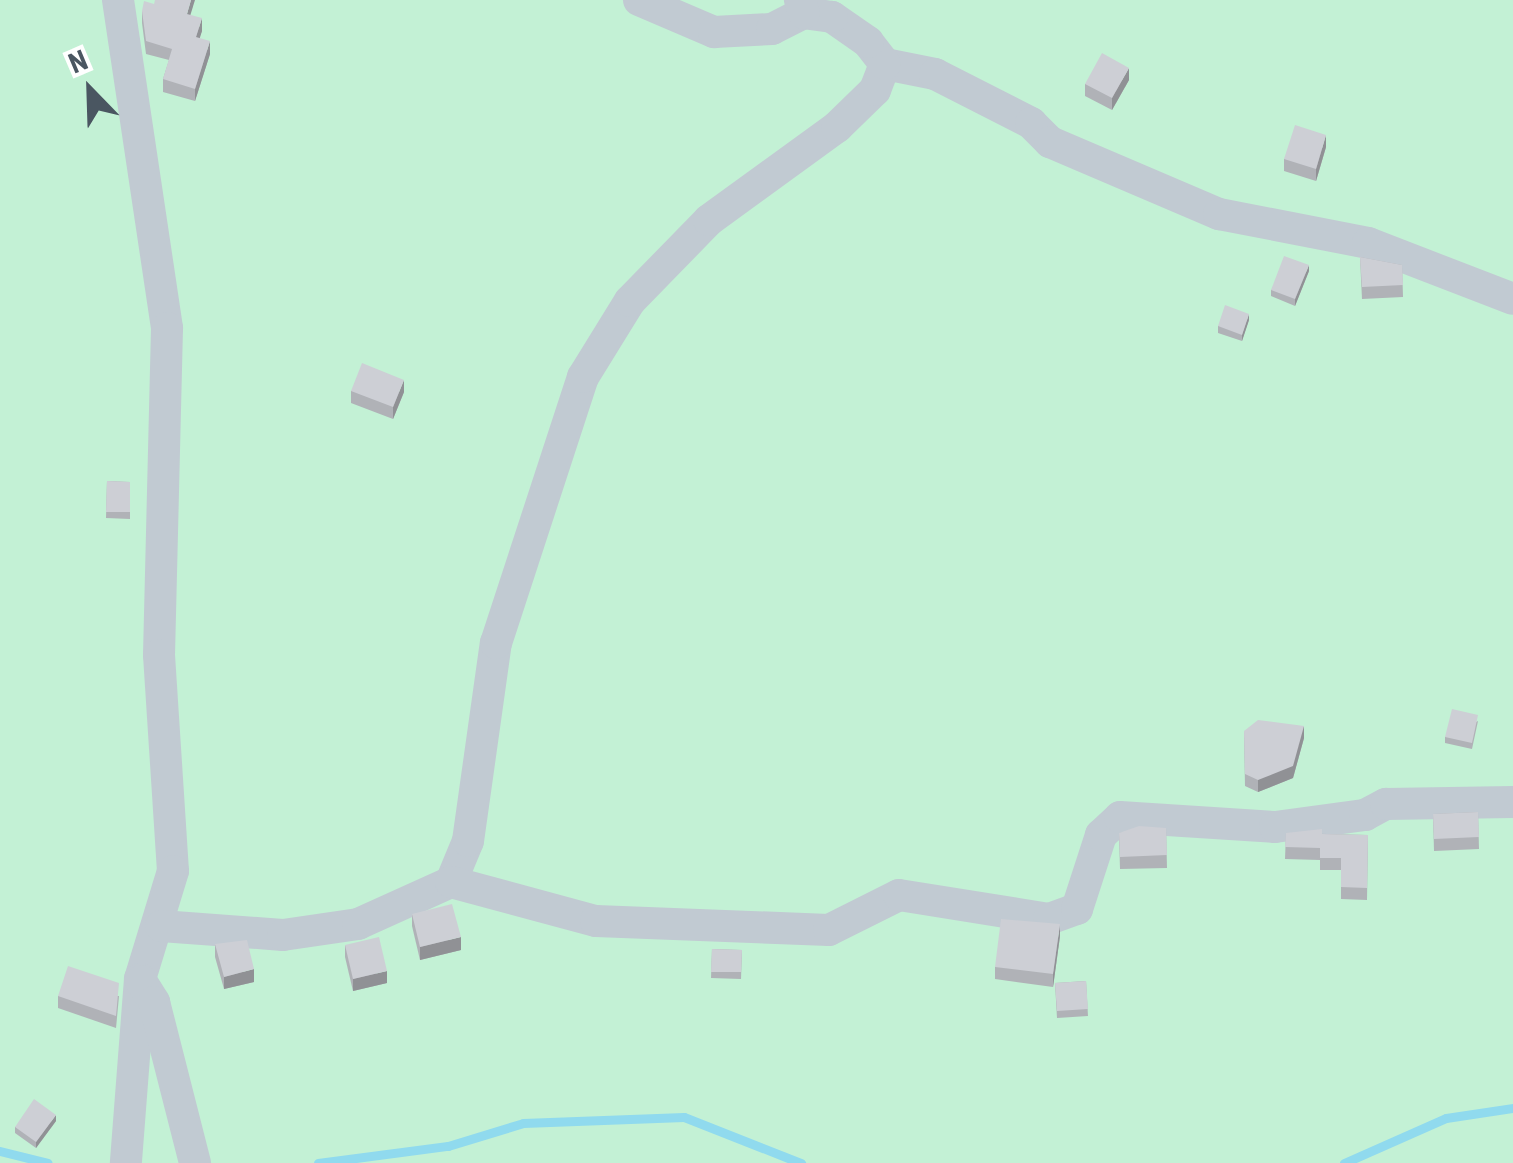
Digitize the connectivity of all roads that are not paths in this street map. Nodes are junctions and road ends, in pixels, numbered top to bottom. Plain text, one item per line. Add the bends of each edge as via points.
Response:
1 (118, 0) edge
2 (639, 0) edge
3 (802, 7) edge
4 (885, 64) junction
5 (1513, 299) edge
6 (1513, 802) edge
7 (452, 882) junction
8 (161, 926) junction
9 (140, 979) junction
10 (126, 1163) edge
11 (196, 1163) edge

1 - 8 street via 167,328 158,655 173,870
2 - 3 street via 714,32 772,30
3 - 4 street via 832,17 868,42
4 - 5 street via 935,74 1031,123 1050,142 1219,214 1368,243
4 - 7 street via 875,90 837,127 709,220 630,301 583,377 496,643 468,841
6 - 7 street via 1386,804 1366,815 1275,827 1120,817 1101,835 1077,909 1049,919 899,894 829,930 596,921
7 - 8 street via 358,924 283,935
8 - 9 street
9 - 10 street
9 - 11 street via 154,1002

